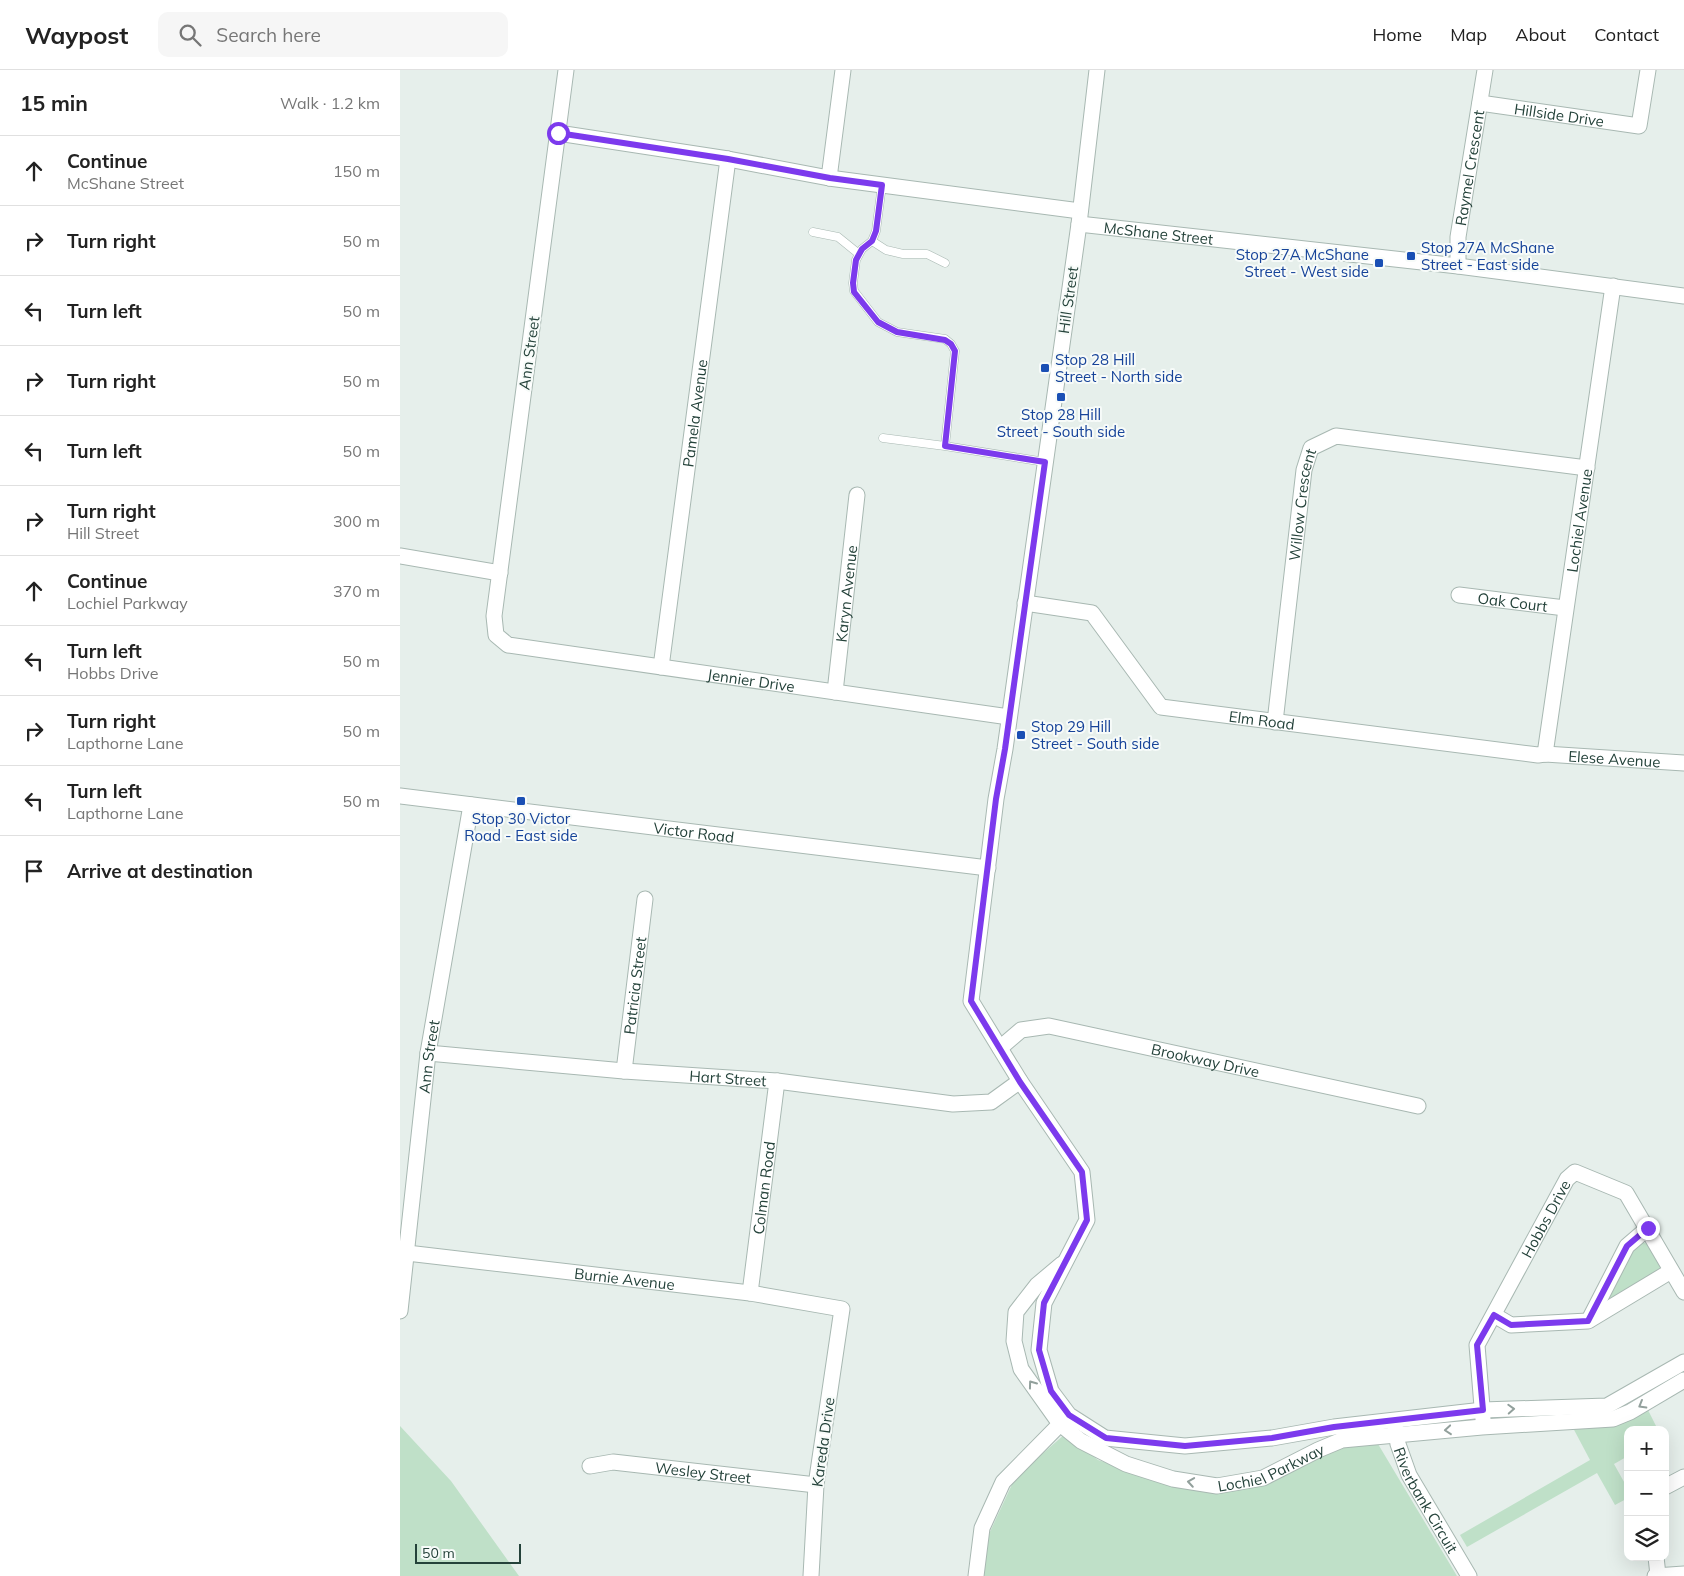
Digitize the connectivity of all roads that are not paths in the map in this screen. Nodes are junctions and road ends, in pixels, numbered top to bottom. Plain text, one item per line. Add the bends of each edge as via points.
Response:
1 (566, 70) edge
2 (843, 70) edge
3 (1098, 70) edge
4 (1485, 70) edge
5 (1648, 70) edge
6 (1480, 103) junction
7 (558, 133) junction
8 (728, 159) junction
9 (830, 178) junction
10 (882, 185) junction
11 (1080, 218) junction
12 (813, 232) dead end
13 (872, 241) junction
14 (859, 254) junction
15 (945, 263) dead end
16 (1458, 266) junction
17 (1613, 286) junction
18 (1684, 296) edge
19 (883, 438) dead end
20 (945, 446) junction
21 (1045, 462) junction
22 (1587, 468) junction
23 (857, 495) dead end
24 (400, 556) edge
25 (500, 573) junction
26 (1459, 595) dead end
27 (1025, 603) junction
28 (1565, 608) junction
29 (496, 635) joint
30 (660, 667) junction
31 (835, 692) junction
32 (1009, 717) junction
33 (1274, 722) junction
34 (1545, 754) junction
35 (1684, 763) edge
36 (400, 796) edge
37 (471, 805) junction
38 (988, 868) junction
39 (645, 899) dead end
40 (1000, 1048) junction
41 (428, 1053) junction
42 (624, 1071) junction
43 (778, 1081) junction
44 (1020, 1082) junction
45 (1418, 1106) dead end
46 (1648, 1228) junction
47 (407, 1253) junction
48 (1067, 1259) junction
49 (1671, 1271) junction
50 (1684, 1292) edge
51 (750, 1293) junction
52 (842, 1309) joint
53 (400, 1311) edge
54 (1494, 1315) junction
55 (1588, 1321) junction
56 (1684, 1362) edge
57 (1684, 1380) edge
58 (1483, 1410) junction
59 (1064, 1419) junction
60 (1482, 1427) junction
61 (1395, 1428) junction
62 (590, 1466) dead end
63 (1684, 1477) edge
64 (816, 1485) junction
65 (1669, 1485) edge
66 (1656, 1561) edge
67 (1684, 1574) edge
68 (811, 1576) edge
69 (976, 1576) edge
70 (1469, 1576) edge
71 (1657, 1576) edge

1 - 7 street, Ann Street
2 - 9 street
3 - 11 street, Hill Street
4 - 6 street, Raymel Crescent
5 - 6 street, Hillside Drive via 1639,126
6 - 16 street, Raymel Crescent via 1458,237
7 - 8 street, McShane Street
7 - 25 street, Ann Street
8 - 9 street, McShane Street
8 - 30 street, Pamela Avenue
9 - 10 street, McShane Street
10 - 11 street, McShane Street
10 - 13 lane
11 - 16 street, McShane Street
11 - 21 street, Hill Street
12 - 14 lane via 838,237
13 - 14 lane
13 - 15 lane via 886,250 926,254
14 - 20 lane via 854,292 878,322 897,332 945,340 955,351
16 - 17 street, McShane Street
17 - 18 street, McShane Street
17 - 22 street, Lochiel Avenue
19 - 20 lane
20 - 21 lane
21 - 27 street, Hill Street
22 - 28 street, Lochiel Avenue
22 - 33 street, Willow Crescent via 1336,436 1311,448 1304,470
23 - 31 street, Karyn Avenue
24 - 25 street
25 - 29 street, Ann Street via 494,616
26 - 28 street, Oak Court
27 - 32 street, Hill Street
27 - 33 street, Elm Road via 1092,614 1161,707
28 - 34 street, Lochiel Avenue
29 - 30 street, Jennier Drive via 508,645
30 - 31 street, Jennier Drive
31 - 32 street, Jennier Drive
32 - 38 street, Hill Street
33 - 34 street, Elm Road
34 - 35 street, Elese Avenue
36 - 37 street, Victor Road
37 - 38 street, Victor Road
37 - 41 street, Ann Street
38 - 40 street, Hill Street via 971,1001
39 - 42 street, Patricia Street
40 - 44 street, Hill Street
40 - 45 street, Brookway Drive via 1020,1030 1049,1026
41 - 42 street, Hart Street
41 - 47 street, Ann Street
42 - 43 street, Hart Street
43 - 44 street, Hart Street via 953,1104 991,1102
43 - 51 street, Colman Road
44 - 48 street, Lochiel Parkway via 1082,1172 1087,1220
46 - 49 street, Hobbs Drive
46 - 54 street, Hobbs Drive via 1626,1193 1575,1172 1567,1179
46 - 55 street via 1627,1246
47 - 51 street, Burnie Avenue
47 - 53 street, Ann Street
48 - 59 street, Lochiel Parkway via 1044,1303 1039,1350 1051,1391
59 -> 48 street, Lochiel Parkway via 1021,1369 1014,1341 1016,1312 1036,1284
49 - 50 street, Hobbs Drive
49 - 55 street
51 - 52 street, Burnie Avenue
52 - 64 street, Kareda Drive
54 - 55 street via 1511,1325
54 - 58 street, Hobbs Drive via 1477,1345
58 -> 56 street, Lochiel Parkway via 1606,1406
57 -> 60 street, Lochiel Parkway via 1613,1419
58 - 60 street, Hobbs Drive
58 - 61 street, Lochiel Parkway
59 - 61 street, Lochiel Parkway via 1106,1438 1185,1446 1272,1438 1334,1427
61 -> 59 street, Lochiel Parkway via 1342,1440 1263,1478 1216,1486 1173,1479 1126,1464 1081,1441
59 - 69 street via 1003,1482 982,1528
60 -> 61 street, Lochiel Parkway
61 - 70 street, Riverbank Circuit via 1409,1475
62 - 64 street, Wesley Street via 613,1462
63 - 65 street
64 - 68 street, Kareda Drive
66 - 71 street
67 - 71 street

